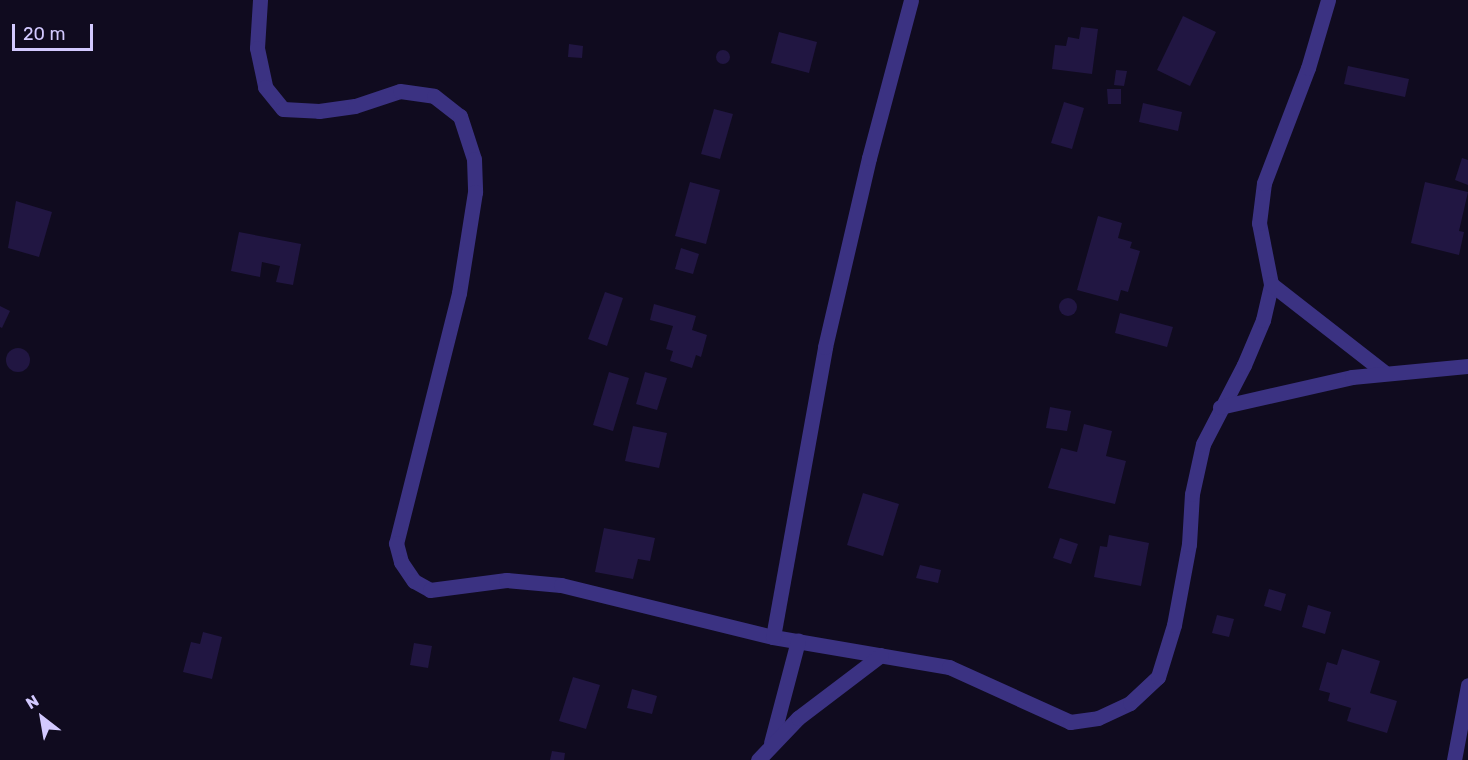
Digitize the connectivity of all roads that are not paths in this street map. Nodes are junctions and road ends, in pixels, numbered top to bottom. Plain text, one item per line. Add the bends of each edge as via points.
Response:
1 (260, 0) edge
2 (911, 0) edge
3 (1328, 0) edge
4 (1271, 284) junction
5 (1468, 366) edge
6 (1384, 372) junction
7 (1221, 407) junction
8 (773, 637) junction
9 (798, 641) junction
10 (881, 655) junction
11 (1468, 685) edge
12 (771, 745) junction
13 (758, 760) edge
14 (1454, 760) edge

1 - 8 street via 257,48 265,87 283,109 319,111 355,106 400,91 434,96 460,116 474,159 475,192 459,293 396,543 401,562 414,581 430,590 506,580 561,585
2 - 8 street via 825,347
3 - 4 street via 1308,68 1264,183 1259,224
4 - 6 street
4 - 7 street via 1263,320
5 - 6 street
6 - 7 street
7 - 10 street via 1203,444 1192,494 1189,544 1174,625 1158,677 1130,703 1098,718 1070,722 949,667
8 - 9 street
9 - 10 street
9 - 12 street
10 - 12 street via 798,718
11 - 14 street
12 - 13 street

